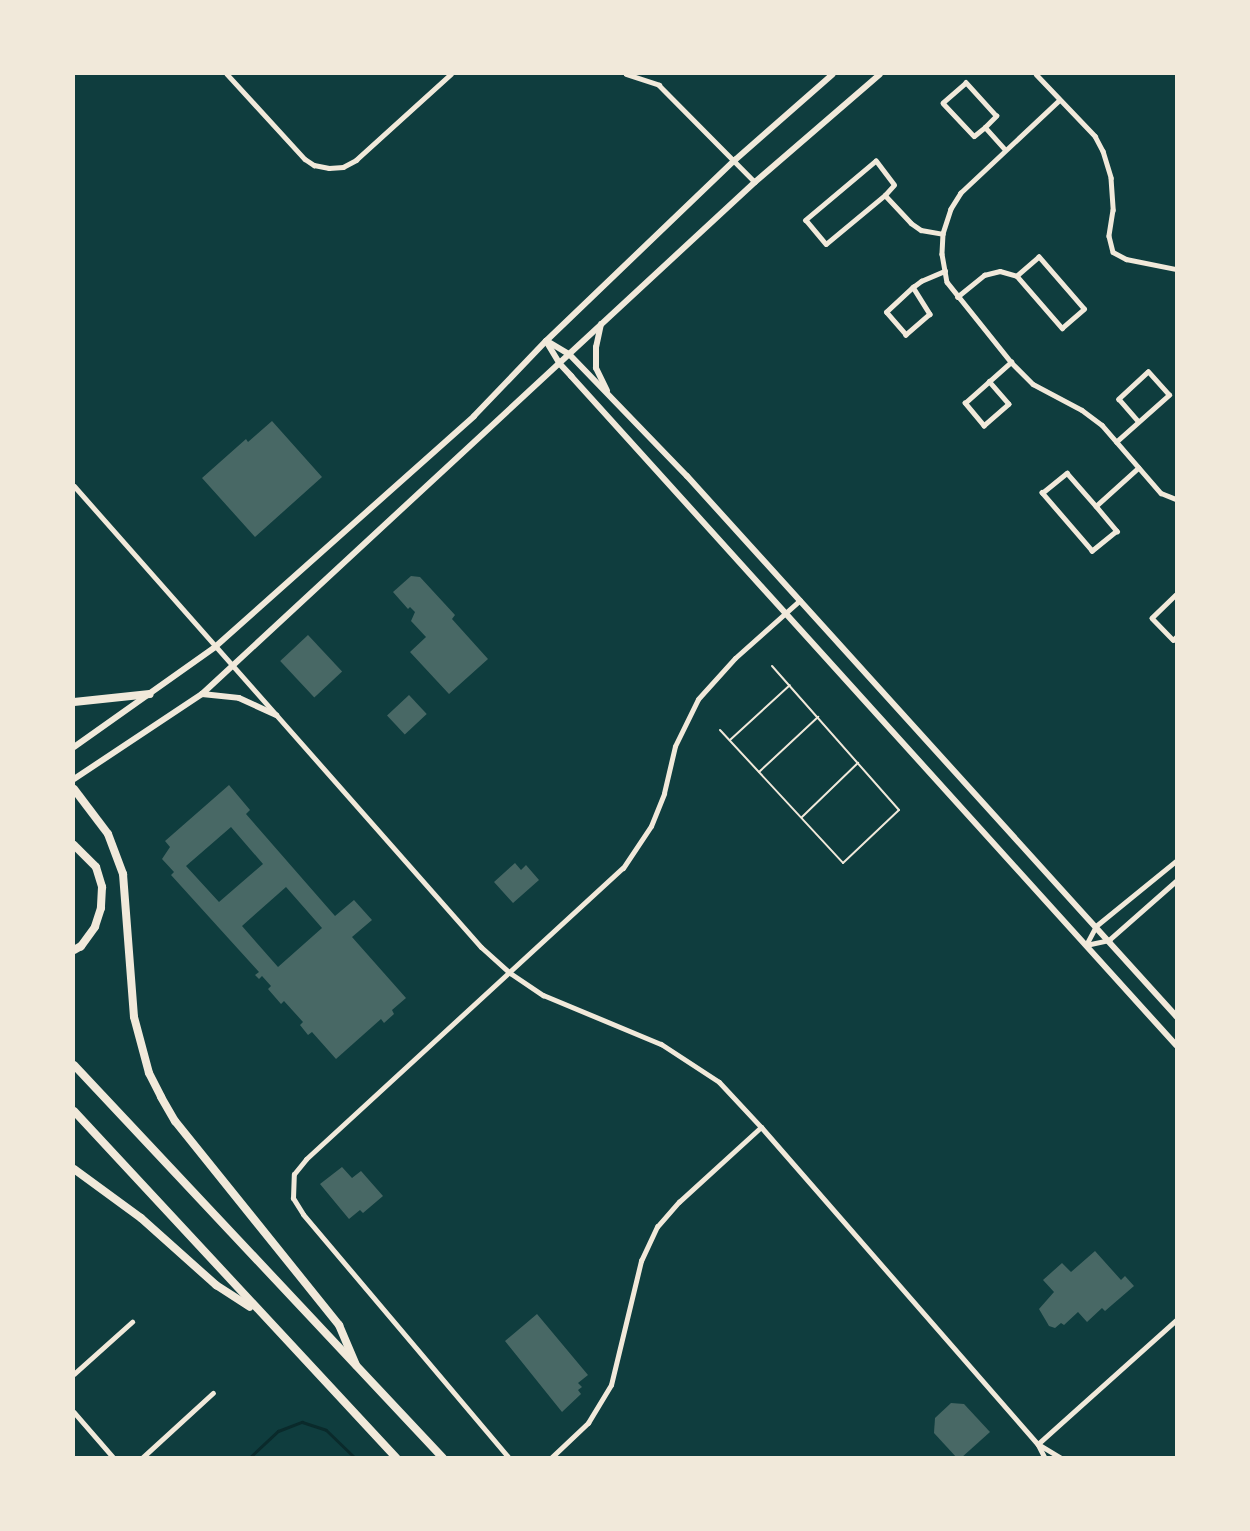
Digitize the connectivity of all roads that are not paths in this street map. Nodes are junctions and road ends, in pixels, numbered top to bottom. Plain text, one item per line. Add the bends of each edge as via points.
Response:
1 (227, 74) edge
2 (451, 74) edge
3 (626, 74) edge
4 (833, 74) edge
5 (880, 74) edge
6 (1036, 74) edge
7 (1060, 100) junction
8 (985, 127) junction
9 (1005, 149) junction
10 (735, 160) junction
11 (755, 182) junction
12 (885, 195) junction
13 (943, 234) junction
14 (1176, 269) edge
15 (945, 271) junction
16 (1017, 276) junction
17 (913, 287) junction
18 (957, 297) junction
19 (601, 324) junction
20 (546, 341) junction
21 (569, 354) junction
22 (1011, 362) junction
23 (559, 363) junction
24 (989, 381) junction
25 (610, 397) junction
26 (1138, 421) junction
27 (1116, 442) junction
28 (1138, 468) junction
29 (74, 486) edge
30 (1176, 499) edge
31 (1096, 506) junction
32 (1176, 595) edge
33 (800, 600) junction
34 (785, 613) junction
35 (1176, 637) edge
36 (215, 647) junction
37 (232, 666) junction
38 (772, 666) dead end
39 (790, 685) junction
40 (150, 694) junction
41 (202, 694) junction
42 (74, 702) edge
43 (276, 715) junction
44 (818, 717) junction
45 (720, 730) dead end
46 (729, 740) junction
47 (74, 747) edge
48 (858, 763) junction
49 (759, 772) junction
50 (74, 779) edge
51 (74, 789) edge
52 (801, 818) junction
53 (74, 845) edge
54 (1176, 861) edge
55 (1176, 881) edge
56 (1096, 926) junction
57 (1109, 940) junction
58 (1086, 945) junction
59 (74, 950) edge
60 (510, 973) junction
61 (1176, 1016) edge
62 (1176, 1045) edge
63 (74, 1065) edge
64 (74, 1111) edge
65 (761, 1126) junction
66 (74, 1169) edge
67 (261, 1314) junction
68 (1176, 1320) edge
69 (132, 1322) dead end
70 (356, 1365) junction
71 (74, 1374) edge
72 (213, 1393) dead end
73 (74, 1412) edge
74 (1038, 1444) junction
75 (114, 1458) edge
76 (142, 1458) edge
77 (397, 1458) edge
78 (443, 1458) edge
79 (509, 1458) edge
80 (551, 1458) edge
81 (1045, 1458) edge
82 (1061, 1458) edge

1 - 2 street via 305,159 328,168 343,167 356,160
3 - 10 street via 659,85
4 - 10 main road
5 - 11 main road
6 - 7 street
7 - 9 street
7 - 14 street via 1095,136 1102,151 1111,178 1113,210 1109,236 1113,252 1126,260
8 - 8 street via 974,136 943,103 966,83 996,116
8 - 9 street
9 - 13 street via 961,193
10 - 11 street
10 - 20 main road
11 - 19 main road
12 - 12 street via 826,244 806,220 876,161 894,185
12 - 13 street via 921,230
13 - 15 street
15 - 17 street
15 - 18 street
16 - 16 street via 1062,328 1084,309 1039,257
16 - 18 street via 1000,271 984,275
17 - 17 street via 886,312 906,335 930,314
18 - 22 street
19 - 21 main road
19 - 25 main road via 596,368
20 - 21 main road
20 - 23 main road
20 - 36 main road via 474,416
21 - 23 main road
21 - 25 main road
22 - 24 street
22 - 27 street via 1033,384 1102,425
23 - 34 main road
23 - 37 main road
24 - 24 street via 965,403 984,426 1009,404
25 - 33 main road
26 - 26 street via 1169,395 1148,372 1119,399
26 - 27 street
27 - 28 street
28 - 30 street via 1161,493
28 - 31 street
29 - 36 street
31 - 31 street via 1067,473 1042,493 1092,552 1117,531
32 - 35 street via 1152,618 1173,640
33 - 34 street
33 - 56 main road
34 - 58 main road
34 - 60 street via 721,672 688,715 675,746 658,810 634,855
36 - 37 street
36 - 40 main road
37 - 41 main road
37 - 43 street
38 - 39 lane
39 - 44 lane
39 - 46 lane
40 - 42 highway
40 - 47 main road
41 - 43 main road via 239,698
41 - 50 main road
43 - 60 street via 474,940
44 - 48 lane
44 - 49 lane
45 - 46 lane
46 - 49 lane
48 - 52 lane
48 - 52 lane via 899,810 843,863
49 - 52 lane
51 - 70 highway via 108,834 123,874 134,1017 149,1073 176,1121 339,1325
53 - 59 highway via 96,867 102,887 95,927
54 - 56 street
55 - 57 street
56 - 57 main road
56 - 58 street
57 - 58 street
57 - 61 main road
58 - 62 main road
60 - 65 street via 560,1004 681,1054 719,1082
60 - 79 street via 306,1159 294,1174 292,1190 296,1206
63 - 70 highway
64 - 67 highway
65 - 74 street
65 - 80 street via 657,1227 641,1261 611,1385 588,1423
66 - 67 highway via 141,1218 216,1284
67 - 77 highway
68 - 74 street
69 - 71 street
70 - 78 highway
72 - 76 street
73 - 75 street
74 - 81 street
74 - 82 street

